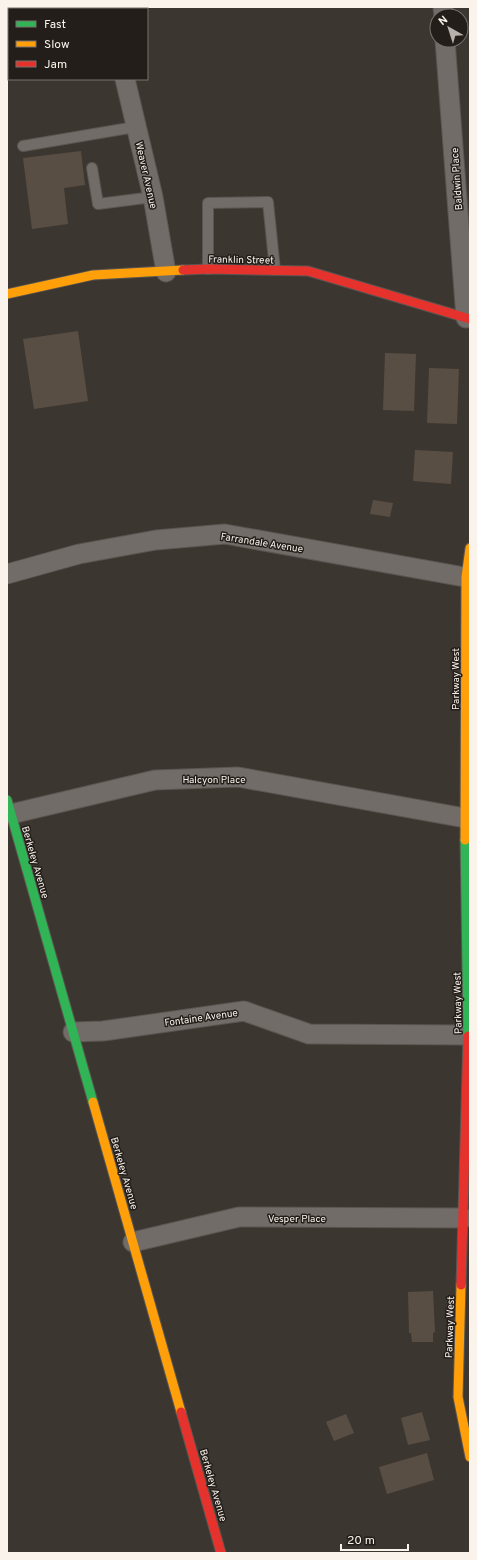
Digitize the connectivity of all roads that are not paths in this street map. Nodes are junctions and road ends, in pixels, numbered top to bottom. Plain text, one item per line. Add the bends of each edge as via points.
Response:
1 (446, 48) edge
2 (125, 80) edge
3 (135, 127) junction
4 (23, 146) dead end
5 (92, 168) dead end
6 (153, 197) junction
7 (208, 269) junction
8 (275, 270) junction
9 (166, 272) junction
10 (7, 294) edge
11 (468, 319) edge
12 (470, 548) edge
13 (7, 574) edge
14 (468, 578) edge
15 (9, 807) edge
16 (465, 818) junction
17 (73, 1032) junction
18 (469, 1035) edge
19 (464, 1218) junction
20 (133, 1242) junction
21 (466, 1245) edge
22 (470, 1457) edge
23 (221, 1553) edge

1 - 11 street, Baldwin Place
2 - 3 street, Weaver Avenue
3 - 4 lane
3 - 6 street, Weaver Avenue
5 - 6 lane via 98,204
6 - 9 street, Weaver Avenue
7 - 8 street, Franklin Street
7 - 8 lane via 208,203 268,202
7 - 9 street, Franklin Street
8 - 11 street, Franklin Street via 308,271
9 - 10 street, Franklin Street via 93,275
12 - 14 street, Parkway West
13 - 14 street, Farrandale Avenue via 80,554 149,541 224,534
14 - 16 street, Parkway West
15 - 16 street, Halcyon Place via 155,780 238,777
15 - 17 street, Berkeley Avenue
16 - 18 street, Parkway West
17 - 18 street, Fontaine Avenue via 103,1031 244,1011 309,1034
17 - 20 street, Berkeley Avenue
18 - 19 street, Parkway West
19 - 20 street, Vesper Place via 239,1217
19 - 21 street, Parkway West
20 - 23 street, Berkeley Avenue
21 - 22 street, Parkway West via 458,1397

